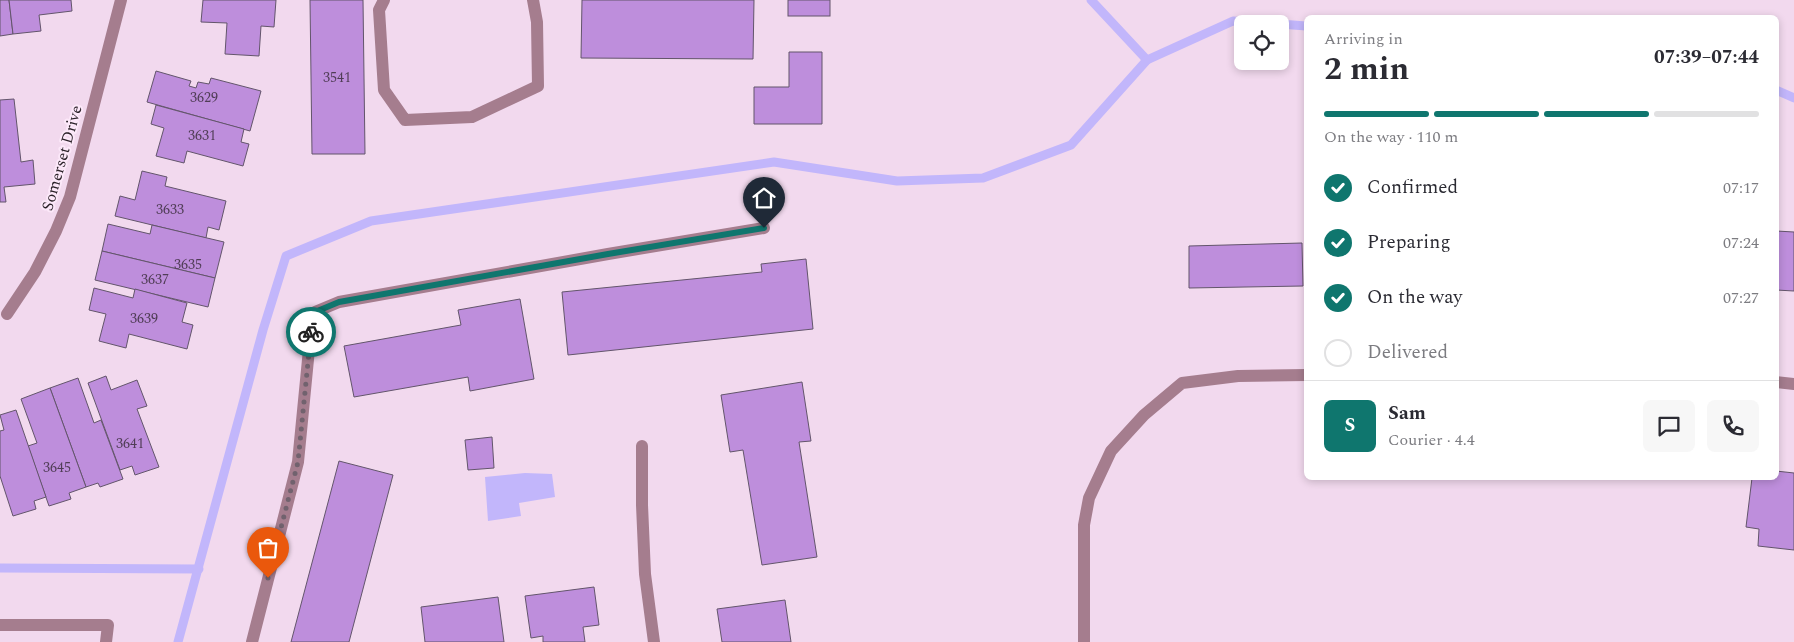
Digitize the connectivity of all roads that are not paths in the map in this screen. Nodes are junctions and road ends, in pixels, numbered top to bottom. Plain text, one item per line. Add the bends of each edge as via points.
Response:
1 (120, 0) edge
2 (384, 0) edge
3 (533, 0) edge
4 (764, 228) dead end
5 (7, 314) dead end
6 (1304, 375) edge
7 (1779, 382) edge
8 (1794, 384) edge
9 (642, 446) dead end
10 (0, 625) edge
11 (106, 642) edge
12 (252, 642) edge
13 (654, 642) edge
14 (1084, 642) edge

1 - 5 street, Somerset Drive via 70,197 35,272
2 - 3 street via 379,10 384,90 405,120 472,117 538,86 537,22
4 - 12 street via 339,302 315,312 298,462
6 - 14 street via 1238,376 1182,383 1144,415 1111,451 1089,498 1084,526
7 - 8 street
9 - 13 street via 645,574
10 - 11 street via 108,626

